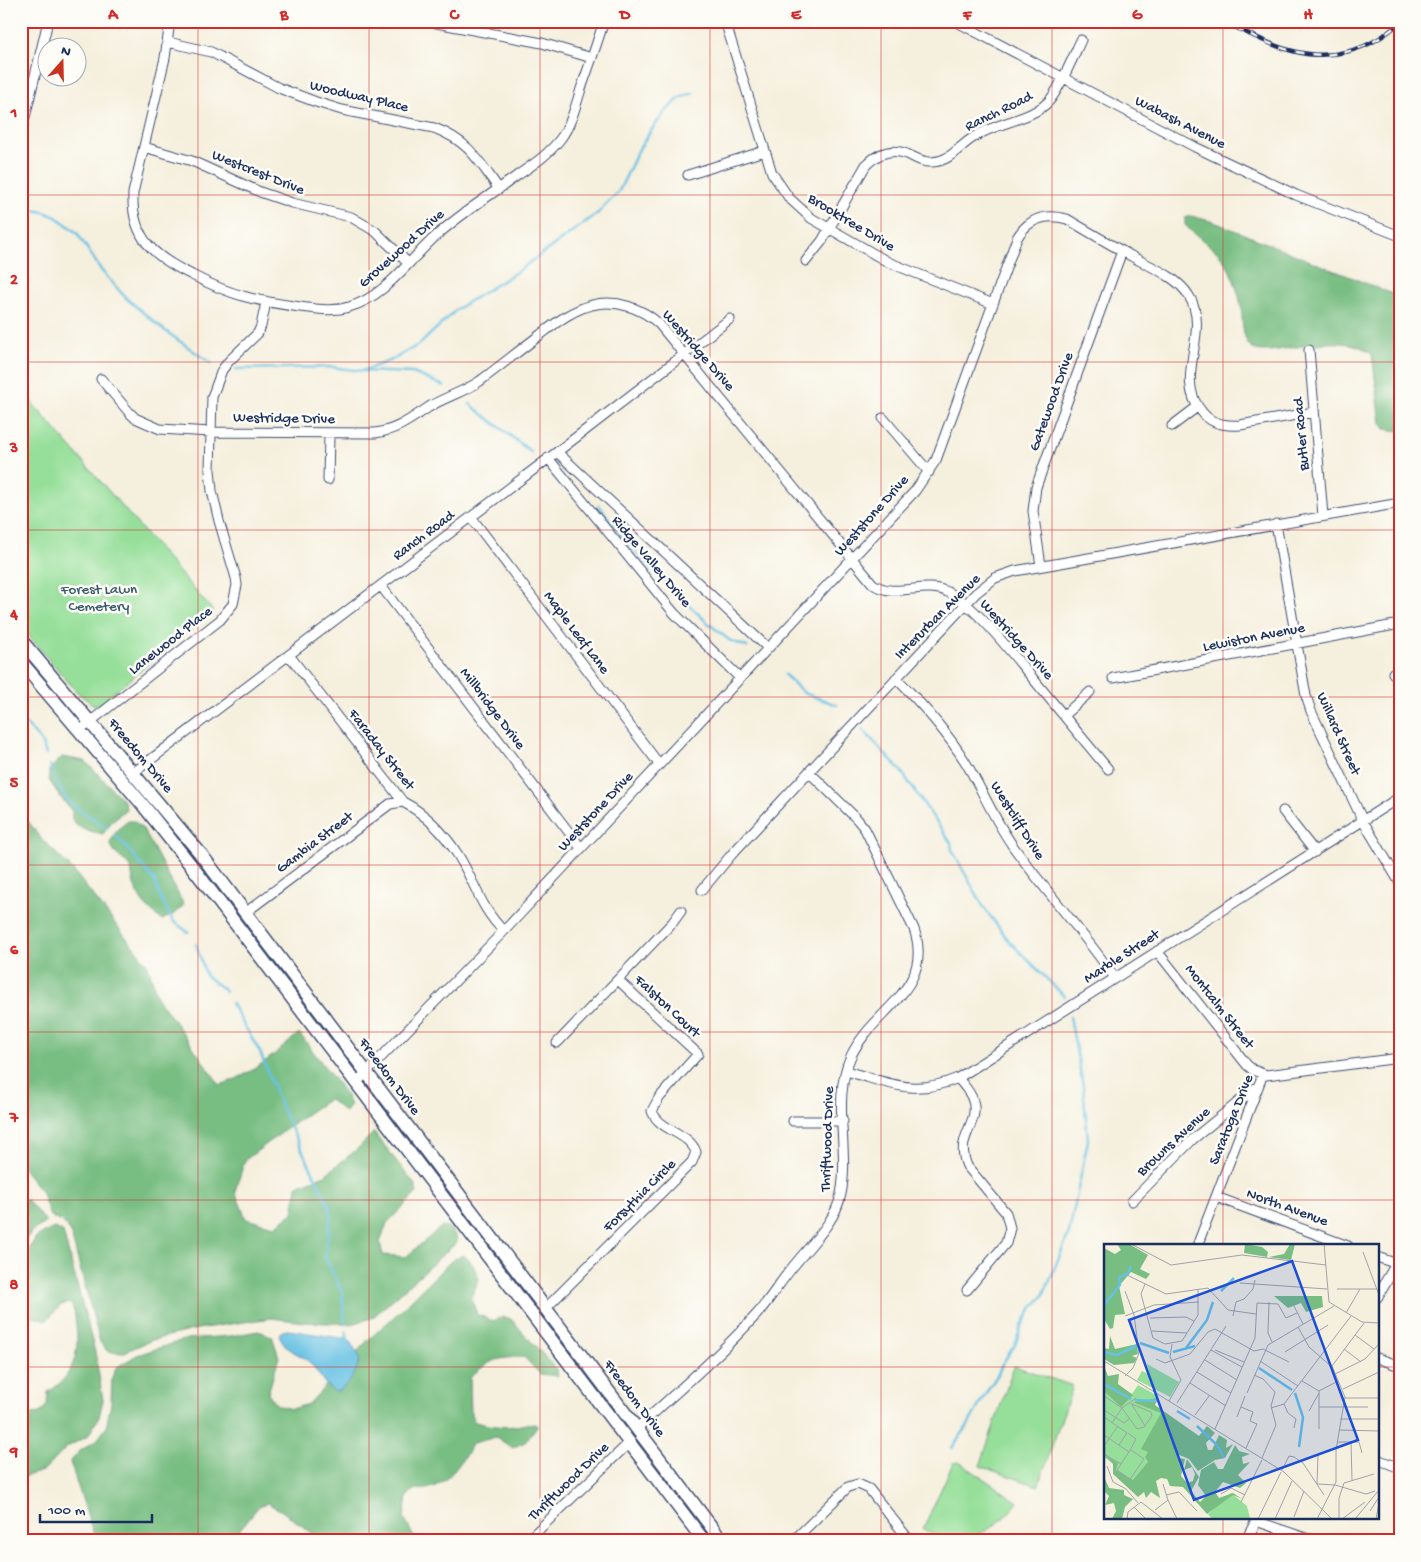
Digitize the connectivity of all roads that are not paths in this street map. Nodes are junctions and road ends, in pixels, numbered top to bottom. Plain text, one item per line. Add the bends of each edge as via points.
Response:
1 (48, 21) edge
2 (170, 21) edge
3 (426, 21) edge
4 (604, 21) edge
5 (725, 21) edge
6 (955, 21) edge
7 (1081, 40) dead end
8 (168, 42) junction
9 (592, 58) junction
10 (1063, 78) junction
11 (21, 134) edge
12 (144, 147) junction
13 (764, 151) junction
14 (688, 175) dead end
15 (499, 189) junction
16 (829, 229) junction
17 (1400, 236) edge
18 (1122, 251) junction
19 (806, 261) dead end
20 (408, 263) junction
21 (266, 302) junction
22 (993, 304) junction
23 (730, 319) dead end
24 (1310, 350) dead end
25 (684, 354) junction
26 (101, 379) dead end
27 (1197, 407) junction
28 (1314, 412) junction
29 (882, 418) dead end
30 (1172, 426) dead end
31 (211, 432) junction
32 (329, 434) junction
33 (557, 452) junction
34 (548, 458) junction
35 (929, 472) junction
36 (328, 480) dead end
37 (1400, 503) edge
38 (1323, 516) junction
39 (471, 518) junction
40 (1276, 524) junction
41 (852, 558) junction
42 (1041, 566) junction
43 (381, 586) junction
44 (965, 605) junction
45 (1400, 624) edge
46 (21, 640) edge
47 (1296, 644) junction
48 (768, 647) junction
49 (289, 655) junction
50 (21, 662) edge
51 (1393, 673) dead end
52 (740, 678) junction
53 (896, 678) junction
54 (1113, 678) dead end
55 (1400, 681) edge
56 (1090, 692) dead end
57 (1064, 715) junction
58 (90, 722) junction
59 (80, 730) junction
60 (659, 764) junction
61 (1108, 769) dead end
62 (808, 772) junction
63 (133, 773) junction
64 (1400, 797) edge
65 (403, 802) junction
66 (1283, 811) dead end
67 (1363, 821) junction
68 (581, 848) junction
69 (1314, 852) junction
70 (1400, 883) edge
71 (702, 890) dead end
72 (681, 911) dead end
73 (245, 913) junction
74 (504, 931) junction
75 (1157, 951) junction
76 (1115, 978) junction
77 (618, 980) junction
78 (557, 1044) dead end
79 (698, 1054) joint
80 (1400, 1058) edge
81 (846, 1071) junction
82 (366, 1072) junction
83 (1263, 1074) junction
84 (958, 1078) junction
85 (356, 1082) junction
86 (1259, 1085) junction
87 (793, 1121) dead end
88 (842, 1121) junction
89 (1216, 1197) junction
90 (1132, 1201) dead end
91 (1198, 1244) edge
92 (1343, 1244) edge
93 (1378, 1257) edge
94 (1399, 1262) edge
95 (967, 1290) dead end
96 (1378, 1294) edge
97 (545, 1309) junction
98 (543, 1328) junction
99 (1378, 1358) edge
100 (1400, 1366) edge
101 (637, 1428) junction
102 (630, 1442) junction
103 (1378, 1459) edge
104 (1400, 1468) edge
105 (1256, 1520) edge
106 (1260, 1520) edge
107 (713, 1530) junction
108 (527, 1541) edge
109 (704, 1541) edge
110 (722, 1541) edge
111 (792, 1541) edge
112 (910, 1541) edge
113 (1246, 1541) edge
114 (1314, 1541) edge

1 - 11 street
2 - 8 street, Grovewood Drive
3 - 9 street via 542,43
4 - 9 street, Grovewood Drive
5 - 13 street, Brooktree Drive
6 - 10 street, Wabash Avenue
7 - 10 street, Ranch Road
8 - 12 street, Grovewood Drive
8 - 15 street, Woodway Place via 212,52 279,88 316,102 448,133 469,148
9 - 15 street, Grovewood Drive via 570,121 560,139 541,159
10 - 16 street, Ranch Road via 1049,101 1040,108 974,136 945,160 923,162 892,151 875,157 866,165
10 - 17 street, Wabash Avenue via 1279,188
12 - 20 street, Westcrest Drive via 192,161 292,203 351,217 375,231
12 - 21 street, Grovewood Drive via 133,205 135,219 147,244 163,260 212,286
13 - 14 street
13 - 16 street, Brooktree Drive via 774,177 788,198
15 - 20 street, Grovewood Drive via 448,225
16 - 19 street, Ranch Road
16 - 22 street, Brooktree Drive via 888,262
18 - 22 street, Weststone Drive via 1067,219 1053,216 1034,220 1017,238
18 - 27 street, Weststone Drive via 1179,284 1190,296 1198,321 1189,379
18 - 42 street, Gatewood Drive via 1036,487 1033,511
20 - 21 street, Grovewood Drive via 375,295 350,307 329,310
21 - 31 street, Lanewood Place via 258,333 229,361 218,378 212,397
22 - 35 street, Weststone Drive
23 - 25 street, Ranch Road
24 - 28 street, Butler Road
25 - 32 street, Westridge Drive via 659,324 644,312 622,304 593,304 570,313 479,382 441,400 406,424 375,434
25 - 33 street, Ranch Road
25 - 41 street, Westridge Drive
26 - 31 street, Westridge Drive via 129,412 152,427
27 - 28 street via 1212,420 1230,426
27 - 30 street
28 - 38 street, Butler Road
29 - 35 street
31 - 32 street, Westridge Drive
31 - 58 street, Lanewood Place via 212,491 236,578 233,604 220,620
32 - 36 street
33 - 34 street, Ranch Road
33 - 48 street, Ridge Valley Drive
34 - 39 street, Ranch Road
34 - 52 street, Ridge Valley Drive via 674,613
35 - 41 street, Weststone Drive
37 - 38 street, Interurban Avenue
38 - 40 street, Interurban Avenue
39 - 43 street, Ranch Road
39 - 60 street, Maple Leaf Lane
40 - 42 street, Interurban Avenue
40 - 47 street, Willard Street
41 - 44 street, Westridge Drive via 879,588 891,591 934,587 952,594
41 - 48 street, Weststone Drive
42 - 44 street, Interurban Avenue via 995,578
43 - 49 street, Ranch Road
43 - 68 street, Millbridge Drive
44 - 53 street, Interurban Avenue
44 - 57 street, Westridge Drive via 1000,638
45 - 47 street, Lewiston Avenue
46 - 58 main road, Freedom Drive
47 - 54 street, Lewiston Avenue
47 - 67 street, Willard Street via 1311,711
48 - 52 street, Weststone Drive
49 - 63 street, Ranch Road
49 - 65 street, Faraday Street
50 - 59 main road, Freedom Drive
51 - 55 street
52 - 60 street, Weststone Drive
53 - 62 street, Interurban Avenue
53 - 76 street, Westcliff Drive via 924,705 966,763 1014,848
56 - 57 street
57 - 61 street, Westridge Drive
58 - 59 street, Lanewood Place
58 - 63 main road, Freedom Drive
59 - 85 main road, Freedom Drive via 154,818
60 - 68 street, Weststone Drive
62 - 71 street, Interurban Avenue
62 - 81 street, Thriftwood Drive via 865,829 918,938 915,976 858,1044
63 - 73 main road, Freedom Drive
64 - 67 street, Marble Street
65 - 73 street, Gambia Street via 390,804
65 - 74 street, Faraday Street via 426,816 437,828 458,856 488,913
66 - 69 street
67 - 69 street, Marble Street
67 - 70 street, Willard Street
68 - 74 street, Weststone Drive
69 - 75 street, Marble Street
72 - 77 street
73 - 82 main road, Freedom Drive
74 - 82 street, Weststone Drive
75 - 76 street, Marble Street
75 - 83 street, Montcalm Street via 1247,1065
76 - 84 street, Marble Street
77 - 78 street
77 - 79 street, Falston Court
79 - 97 street, Forsythia Circle via 659,1098 652,1111 658,1120 692,1142 695,1158
80 - 83 street, Saratoga Drive
81 - 84 street, Marble Street via 918,1088 938,1086
81 - 88 street, Thriftwood Drive
82 - 85 street, Weststone Drive
82 - 97 main road, Freedom Drive
83 - 86 street, Saratoga Drive
84 - 95 street via 971,1095 975,1110 963,1142 964,1158 1006,1212 1010,1228 1006,1243
85 - 98 main road, Freedom Drive
86 - 89 street, Saratoga Drive
86 - 90 street, Browns Avenue via 1193,1139
87 - 88 street
88 - 101 street, Thriftwood Drive via 841,1195 832,1217 756,1316
89 - 91 street, Saratoga Drive
89 - 92 street, North Avenue
93 - 94 street
94 - 96 street
97 - 101 main road, Freedom Drive
98 - 101 main road via 556,1336 622,1420
98 - 102 main road, Freedom Drive
99 - 100 street
101 - 107 main road, Freedom Drive
102 - 107 main road via 644,1447 707,1527
102 - 108 street, Thriftwood Drive
102 - 109 main road, Freedom Drive
103 - 104 street
105 - 113 street
106 - 114 street
107 - 110 main road, Freedom Drive
111 - 112 street via 848,1487 858,1484 869,1490

